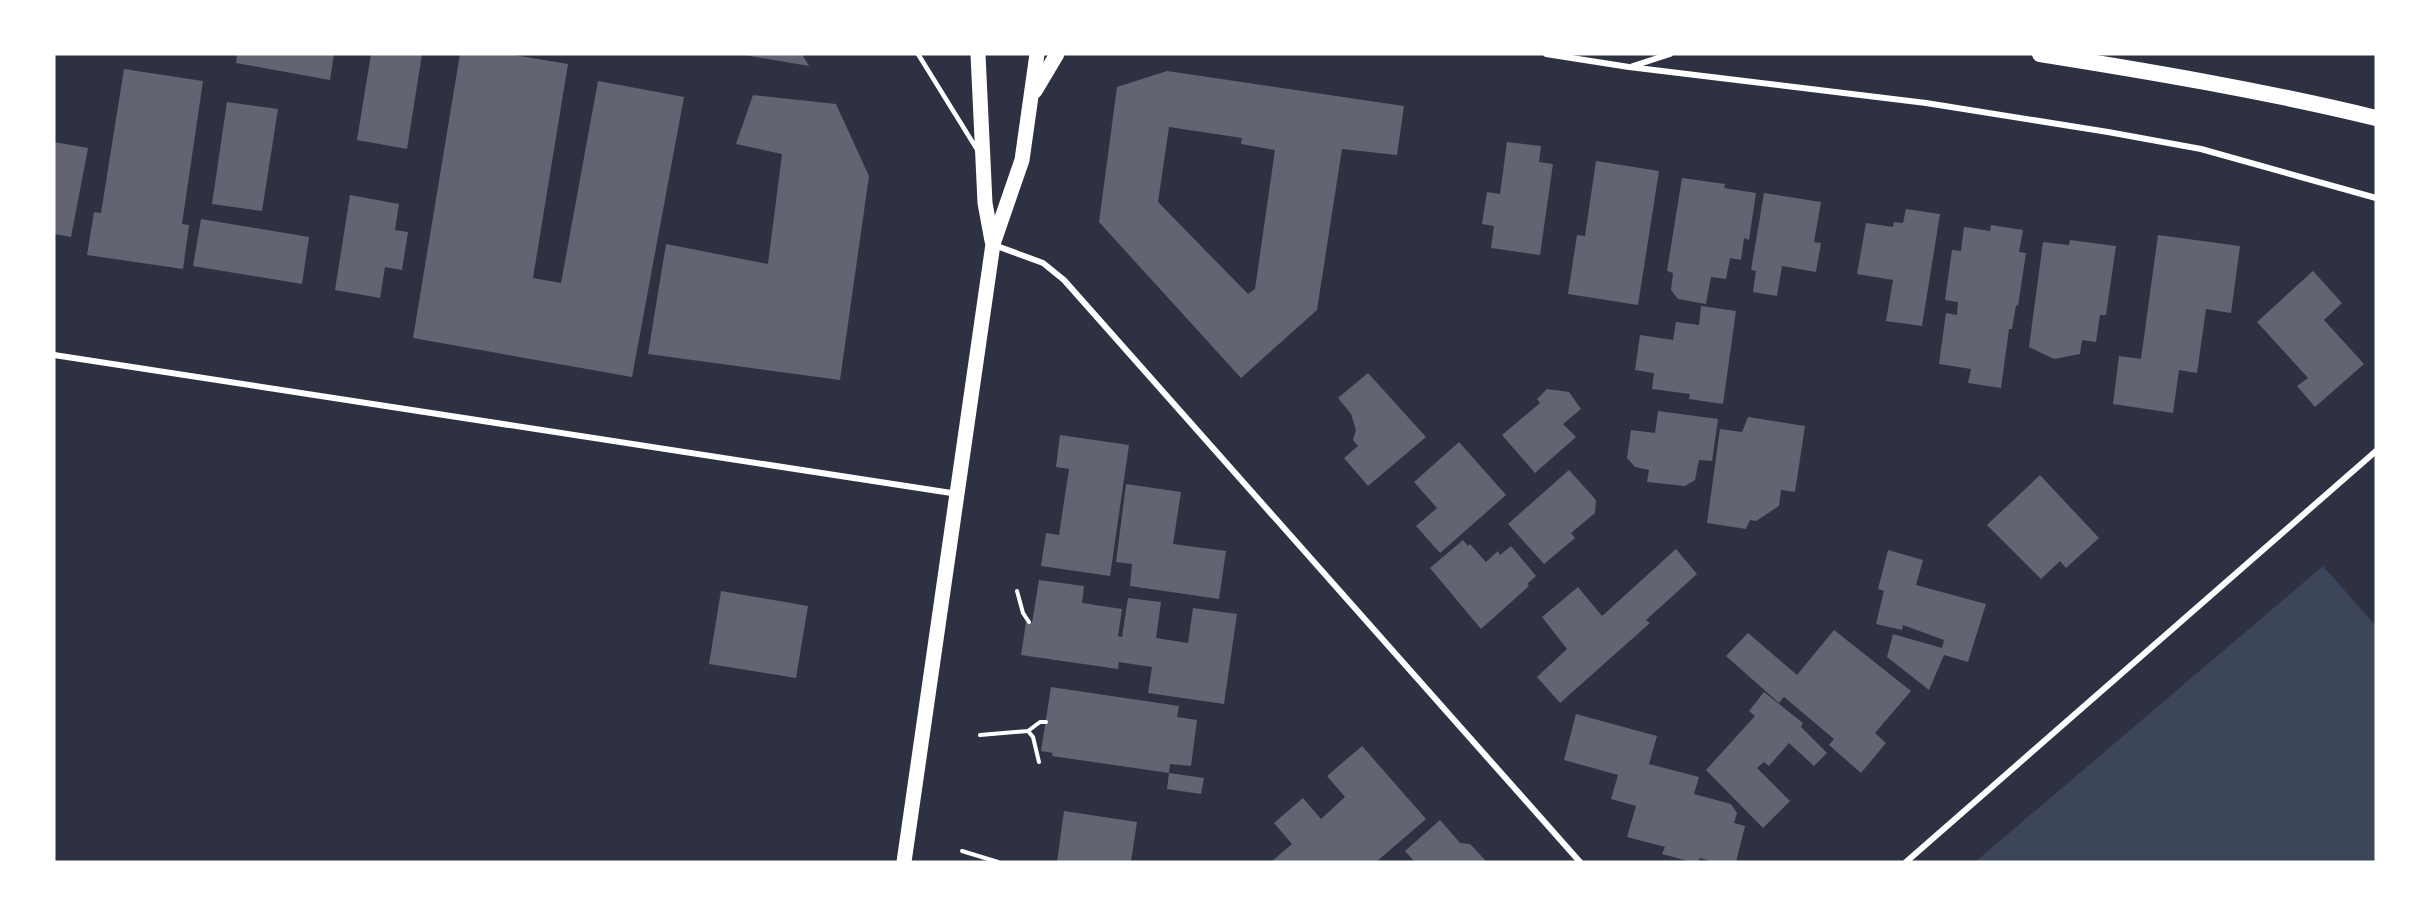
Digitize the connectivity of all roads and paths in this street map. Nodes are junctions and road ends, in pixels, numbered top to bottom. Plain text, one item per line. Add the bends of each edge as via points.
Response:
1 (918, 54) edge
2 (978, 54) edge
3 (1037, 54) edge
4 (1057, 54) edge
5 (1546, 54) edge
6 (1670, 54) edge
7 (2040, 54) edge
8 (1629, 67) junction
9 (1031, 99) junction
10 (2376, 118) edge
11 (982, 158) junction
12 (2376, 198) edge
13 (993, 244) junction
14 (54, 355) edge
15 (2376, 451) edge
16 (958, 494) junction
17 (1017, 591) dead end
18 (1029, 622) dead end
19 (1046, 722) dead end
20 (1028, 731) junction
21 (980, 735) dead end
22 (1039, 762) dead end
23 (962, 851) dead end
24 (904, 862) edge
25 (998, 862) edge
26 (1580, 862) edge
27 (1906, 862) edge

1 - 11 lane
2 - 11 main road
3 - 9 main road
4 - 9 main road
5 - 8 street
6 - 8 street
7 - 10 highway via 2187,77
8 - 12 street via 1926,103 2108,132 2201,149
9 - 13 main road via 1022,160
11 - 13 main road
13 - 16 main road
13 - 26 street via 1043,263 1064,280
14 - 16 street
15 - 27 street
16 - 24 main road
17 - 18 path
19 - 20 path
20 - 21 path
20 - 22 path
23 - 25 path

